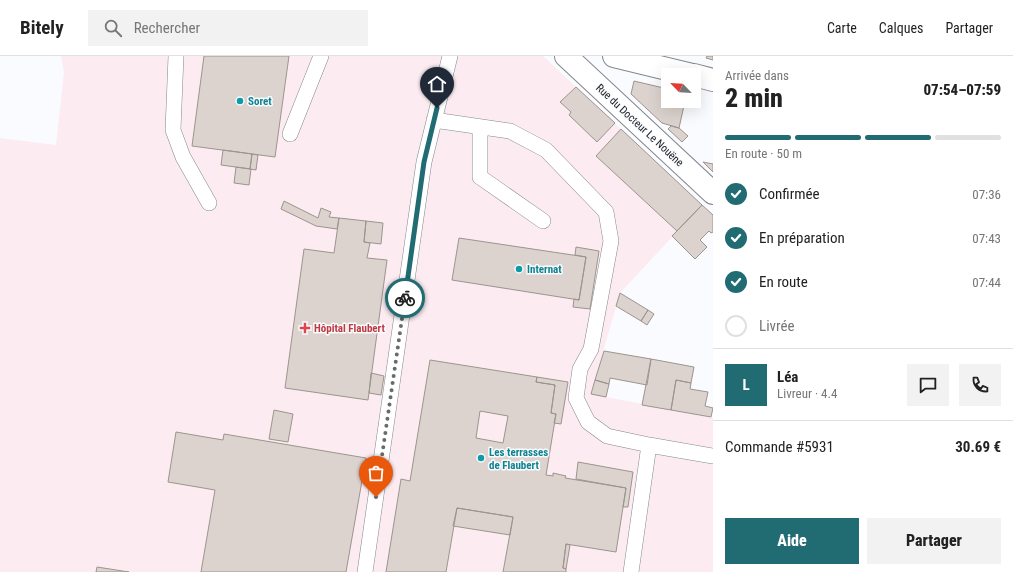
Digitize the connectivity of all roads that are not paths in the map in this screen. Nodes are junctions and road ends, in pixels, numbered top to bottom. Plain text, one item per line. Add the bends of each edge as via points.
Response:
1 (176, 56) edge
2 (321, 56) edge
3 (450, 56) edge
4 (566, 56) edge
5 (614, 56) edge
6 (664, 68) edge
7 (701, 77) edge
8 (713, 80) edge
9 (434, 120) junction
10 (480, 127) junction
11 (290, 134) dead end
12 (713, 193) edge
13 (209, 203) dead end
14 (543, 221) dead end
15 (649, 445) junction
16 (713, 456) edge
17 (365, 572) edge
18 (630, 572) edge

1 - 13 lane via 173,130 183,157
2 - 11 lane
3 - 9 lane
4 - 12 street, Rue du Docteur Le Nouëne
5 - 6 street
7 - 8 street
9 - 10 lane
9 - 17 lane via 424,162
10 - 14 lane via 480,177
10 - 15 lane via 510,131 546,150 606,212 611,241 591,349 580,369 576,398 588,422 607,436
15 - 16 lane
15 - 18 lane

